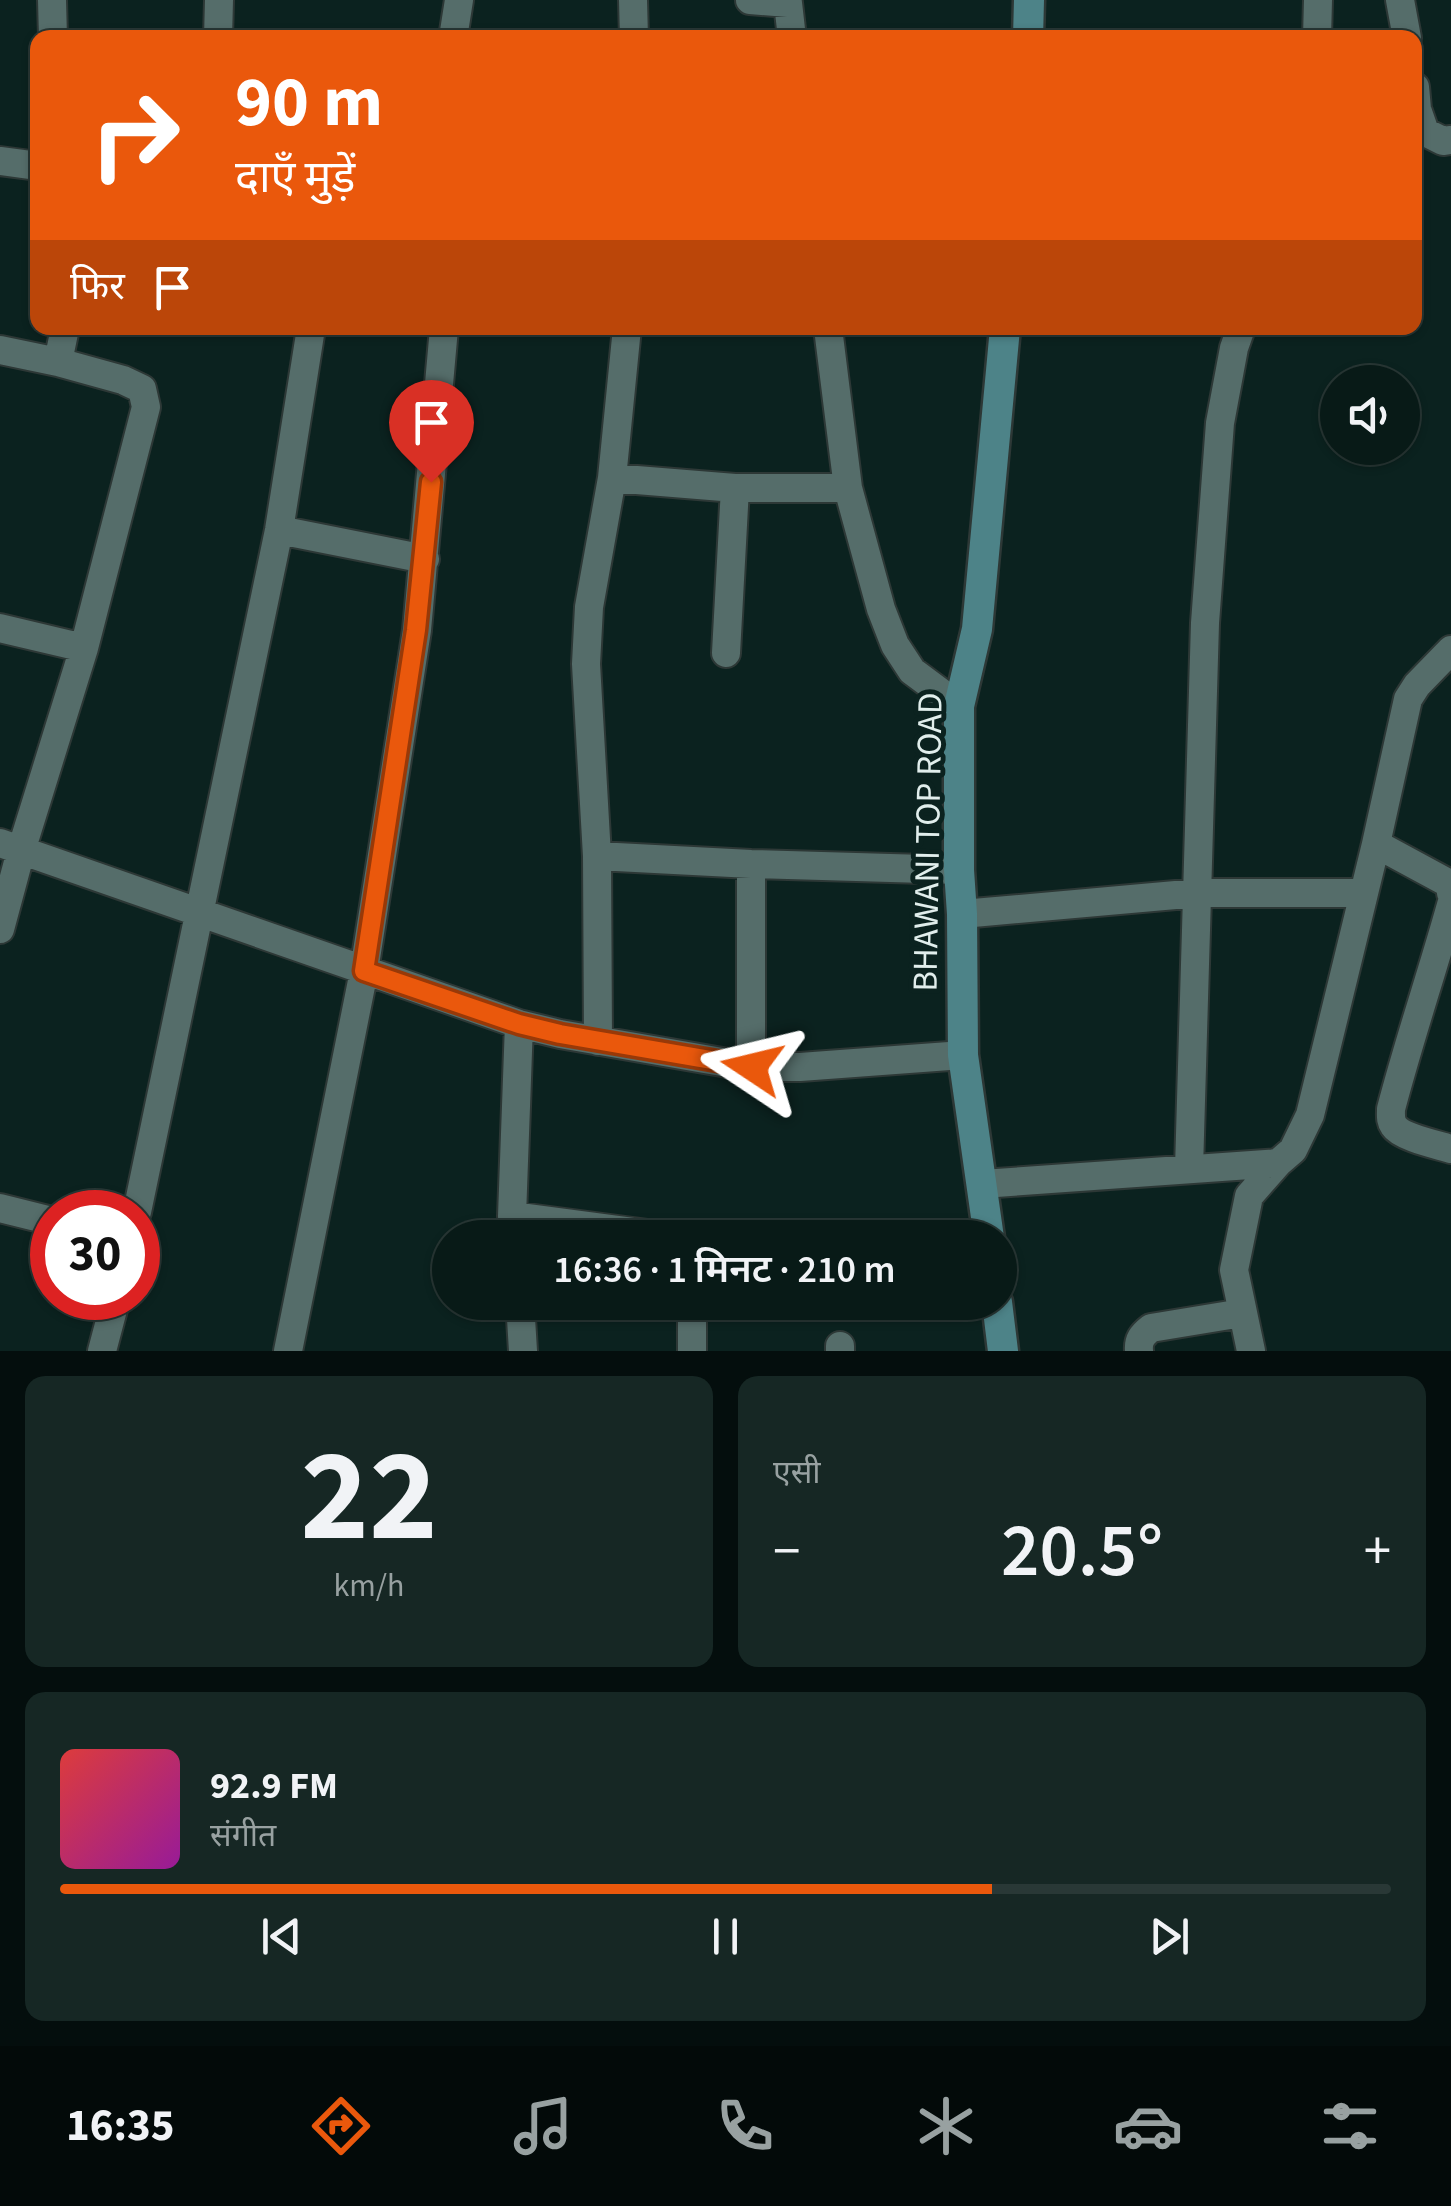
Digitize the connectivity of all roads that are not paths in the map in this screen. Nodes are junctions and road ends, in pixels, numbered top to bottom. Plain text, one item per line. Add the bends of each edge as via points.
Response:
1 (52, 0) edge
2 (218, 0) edge
3 (458, 0) edge
4 (633, 0) edge
5 (750, 0) edge
6 (1030, 0) edge
7 (1318, 0) edge
8 (1400, 0) edge
9 (788, 2) edge
10 (52, 30) edge
11 (218, 30) edge
12 (454, 30) edge
13 (634, 30) edge
14 (791, 30) edge
15 (1028, 30) edge
16 (1316, 30) edge
17 (1405, 30) edge
18 (1422, 123) edge
19 (1451, 140) edge
20 (0, 161) edge
21 (30, 165) edge
22 (63, 335) edge
23 (311, 335) edge
24 (443, 335) edge
25 (625, 335) edge
26 (829, 335) edge
27 (1004, 335) edge
28 (1239, 335) edge
29 (0, 350) edge
30 (58, 362) junction
31 (612, 478) junction
32 (735, 488) junction
33 (848, 488) junction
34 (280, 530) junction
35 (424, 559) junction
36 (0, 628) edge
37 (84, 648) junction
38 (1450, 652) edge
39 (726, 653) dead end
40 (959, 706) junction
41 (1376, 844) junction
42 (10, 847) edge
43 (597, 856) junction
44 (751, 864) junction
45 (959, 870) junction
46 (1451, 893) edge
47 (1198, 894) junction
48 (1364, 894) junction
49 (1451, 905) edge
50 (200, 914) junction
51 (962, 914) junction
52 (0, 929) edge
53 (364, 971) junction
54 (519, 1024) junction
55 (598, 1041) junction
56 (963, 1055) junction
57 (752, 1067) junction
58 (1451, 1149) edge
59 (1278, 1162) junction
60 (1189, 1169) junction
61 (982, 1184) junction
62 (143, 1190) edge
63 (0, 1208) edge
64 (30, 1216) edge
65 (512, 1220) edge
66 (987, 1220) edge
67 (1242, 1313) junction
68 (110, 1320) edge
69 (521, 1320) edge
70 (999, 1320) edge
71 (102, 1351) edge
72 (288, 1351) edge
73 (523, 1351) edge
74 (1003, 1351) edge
75 (1139, 1351) edge
76 (1251, 1351) edge

1 - 10 street
2 - 11 street
3 - 12 street
4 - 13 street
5 - 9 street
6 - 15 street
7 - 16 street
8 - 17 street
9 - 14 street
18 - 19 street via 1425,132
20 - 21 street
22 - 30 street
23 - 34 street
24 - 35 street
25 - 31 street
26 - 33 street
27 - 40 street, BHAWANI TOP ROAD via 977,629
28 - 47 street via 1220,423 1205,623
29 - 30 street
30 - 37 street via 142,389 146,407
31 - 32 street
31 - 43 street via 586,664
32 - 33 street
32 - 39 street
33 - 40 street via 894,645 912,671
34 - 35 street
34 - 50 street
35 - 53 street
36 - 37 street
37 - 42 street
38 - 41 street via 1408,699
40 - 45 street, BHAWANI TOP ROAD
41 - 46 street via 1450,884
41 - 48 street
42 - 50 street
42 - 52 street
43 - 44 street
43 - 55 street
44 - 45 street
44 - 57 street
45 - 51 street, BHAWANI TOP ROAD
47 - 48 street
47 - 51 street
47 - 60 street
48 - 59 street via 1310,1115 1293,1150
49 - 58 street via 1391,1109 1396,1129
50 - 53 street
50 - 62 street
51 - 56 street, BHAWANI TOP ROAD
53 - 54 street
53 - 72 street
54 - 55 street
54 - 65 street
55 - 57 street
56 - 57 street
56 - 61 street, BHAWANI TOP ROAD
59 - 60 street
59 - 67 street via 1249,1196 1234,1270
60 - 61 street
61 - 66 street, BHAWANI TOP ROAD
63 - 64 street
67 - 75 street via 1150,1328
67 - 76 street
68 - 71 street
69 - 73 street
70 - 74 street

